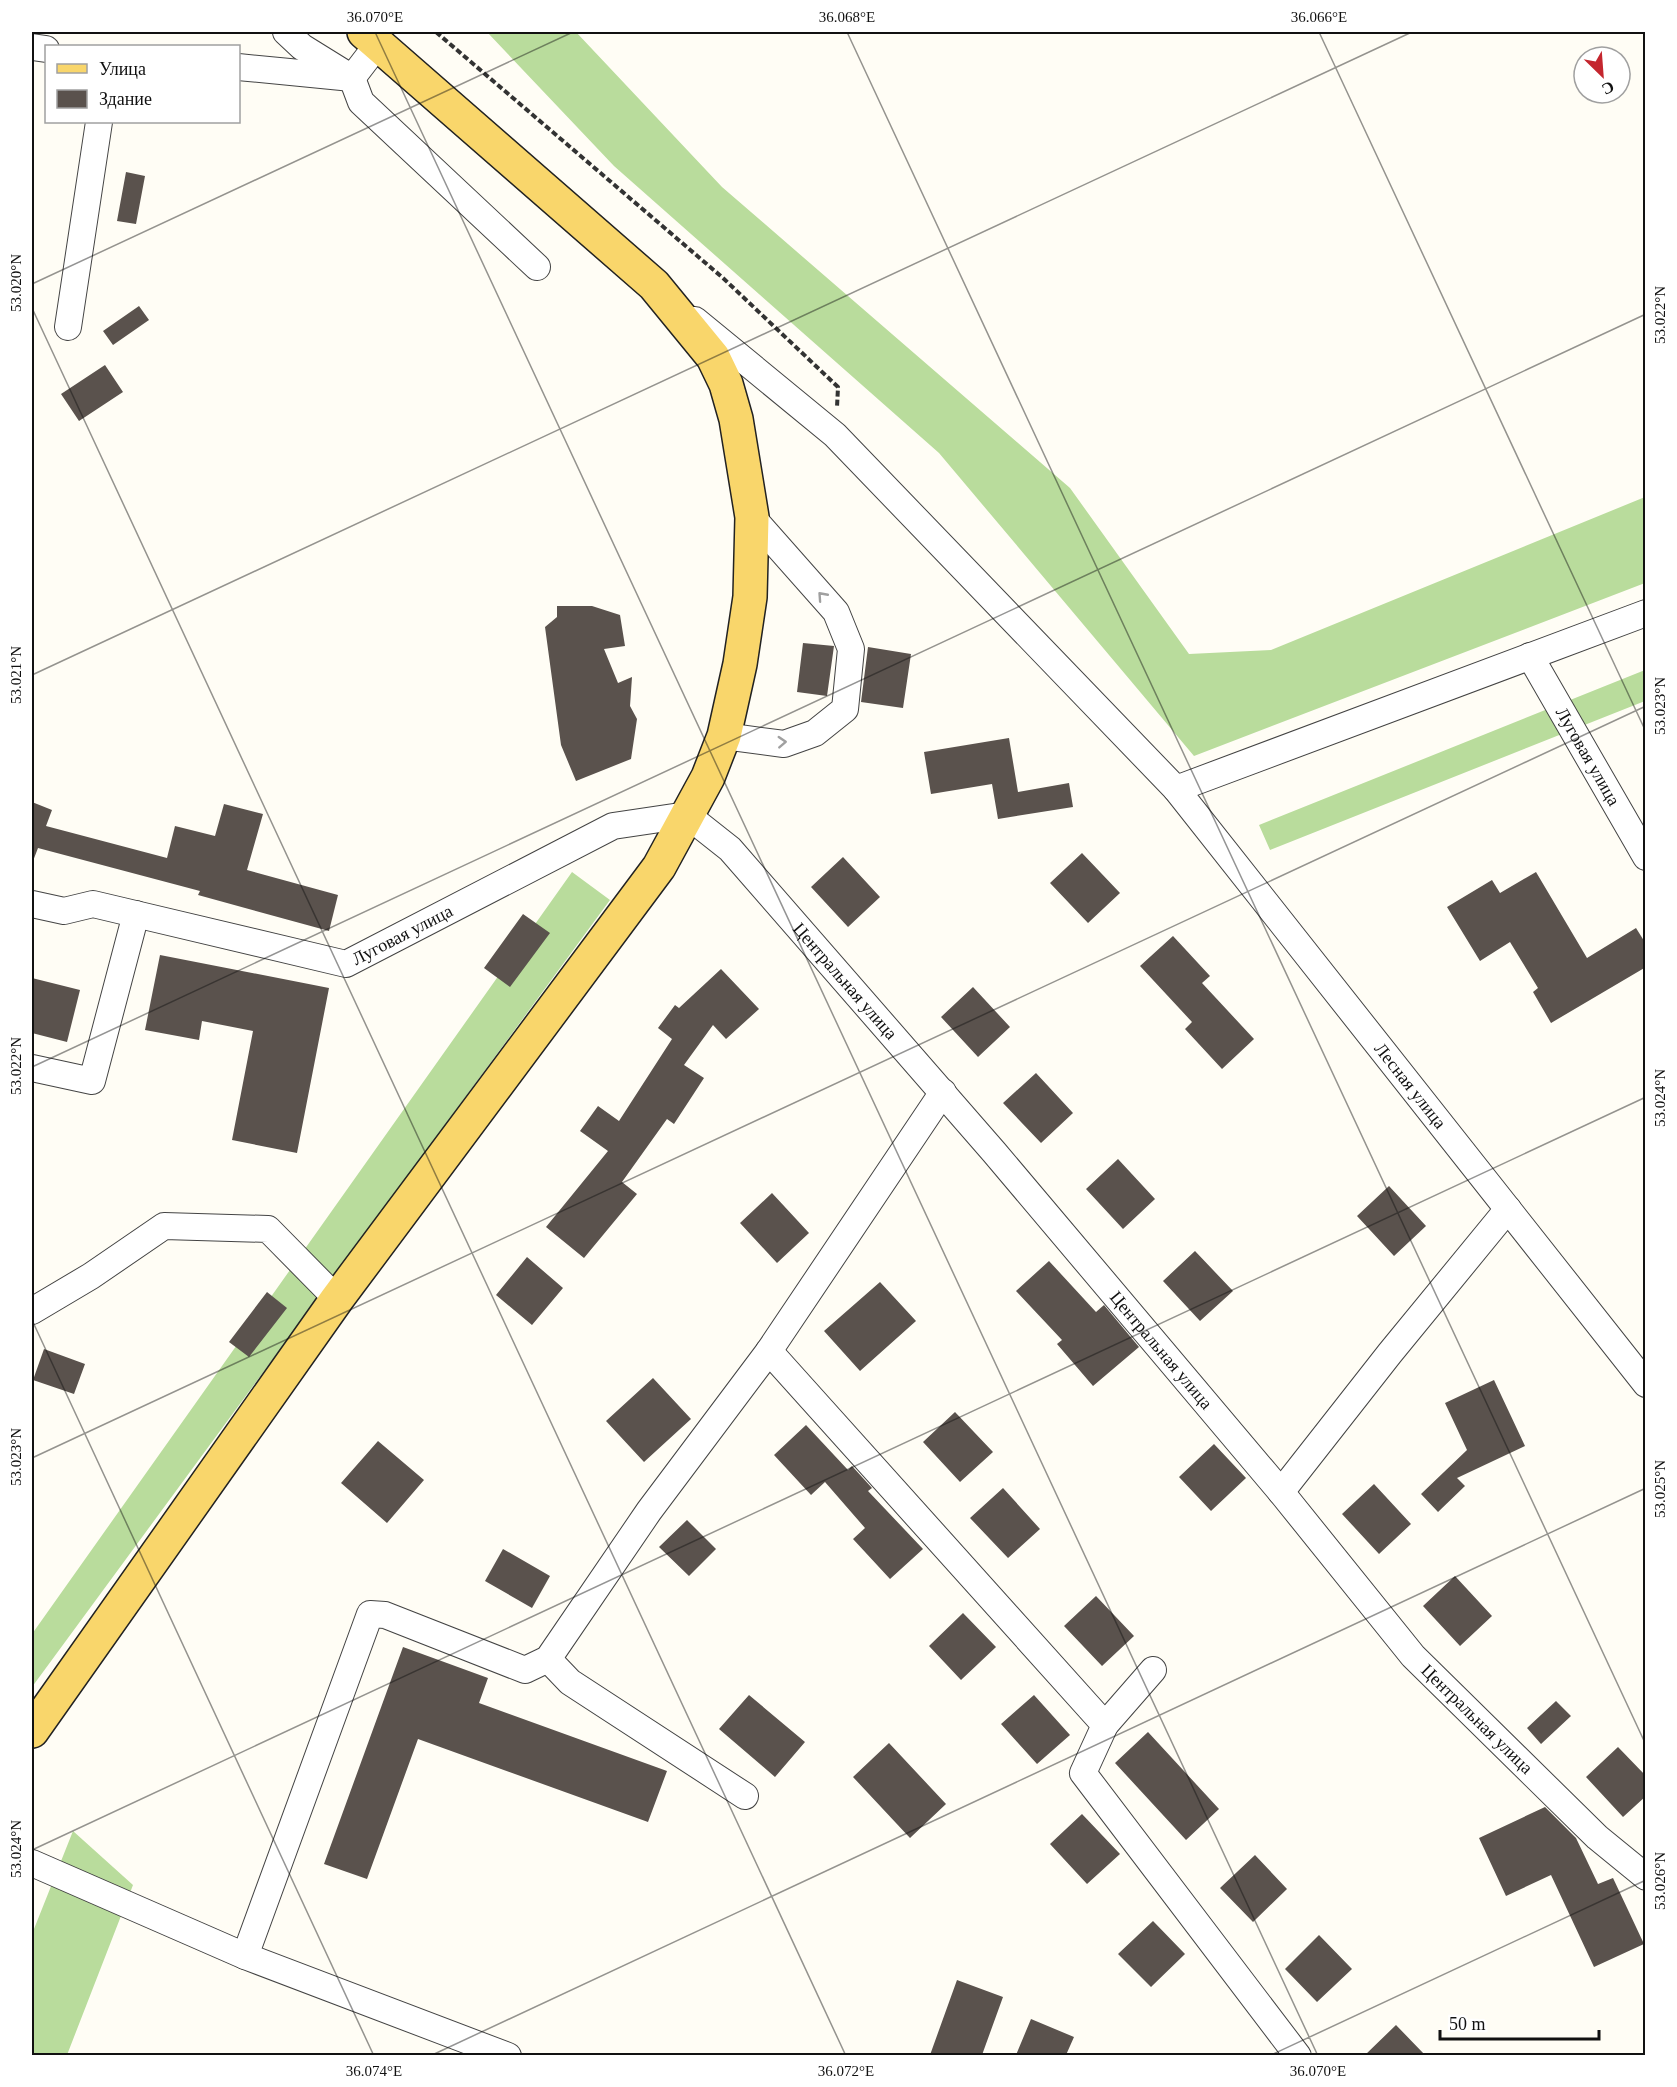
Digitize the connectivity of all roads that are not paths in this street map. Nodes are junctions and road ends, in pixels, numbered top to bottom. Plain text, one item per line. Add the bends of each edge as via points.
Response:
1 (286, 32) edge
2 (371, 38) edge
3 (240, 67) edge
4 (352, 78) junction
5 (99, 123) edge
6 (537, 267) dead end
7 (654, 285) junction
8 (68, 327) dead end
9 (752, 517) junction
10 (1646, 613) edge
11 (1530, 656) junction
12 (724, 736) junction
13 (1176, 789) junction
14 (687, 815) junction
15 (1646, 857) edge
16 (32, 904) edge
17 (136, 914) junction
18 (32, 1068) edge
19 (943, 1092) junction
20 (1508, 1209) junction
21 (337, 1299) junction
22 (32, 1311) edge
23 (769, 1351) junction
24 (1646, 1384) edge
25 (1281, 1492) junction
26 (549, 1659) junction
27 (1152, 1670) dead end
28 (1105, 1725) junction
29 (32, 1731) edge
30 (745, 1796) dead end
31 (32, 1863) edge
32 (1646, 1877) edge
33 (245, 1956) junction
34 (508, 2055) edge
35 (1298, 2055) edge

1 - 4 street via 302,47
2 - 4 street
2 - 7 main road
3 - 4 street
4 - 6 street via 361,102
5 - 8 street
7 - 9 main road via 713,357 726,384 736,419
7 - 13 street, Лесная улица via 835,435
9 - 12 main road via 750,597
12 -> 9 street via 784,744 815,733 845,709 851,649 836,612
10 - 11 street
11 - 13 street
11 - 15 street, Луговая улица
12 - 14 main road
13 - 20 street, Лесная улица
14 - 17 street, Луговая улица via 613,826 346,964
14 - 19 street, Центральная улица via 730,849
14 - 21 main road via 659,867
16 - 17 street, Луговая улица via 64,911 93,903
17 - 18 street via 92,1081
19 - 23 street
19 - 25 street, Центральная улица
20 - 24 street, Лесная улица
20 - 25 street
21 - 22 street via 268,1229 164,1226
21 - 29 main road
23 - 26 street via 649,1511
23 - 28 street
25 - 32 street, Центральная улица via 1413,1656 1597,1837
26 - 30 street via 570,1682
26 - 33 street via 525,1670 385,1615 370,1614
27 - 28 street
28 - 35 street via 1083,1773
31 - 33 street
33 - 34 street

